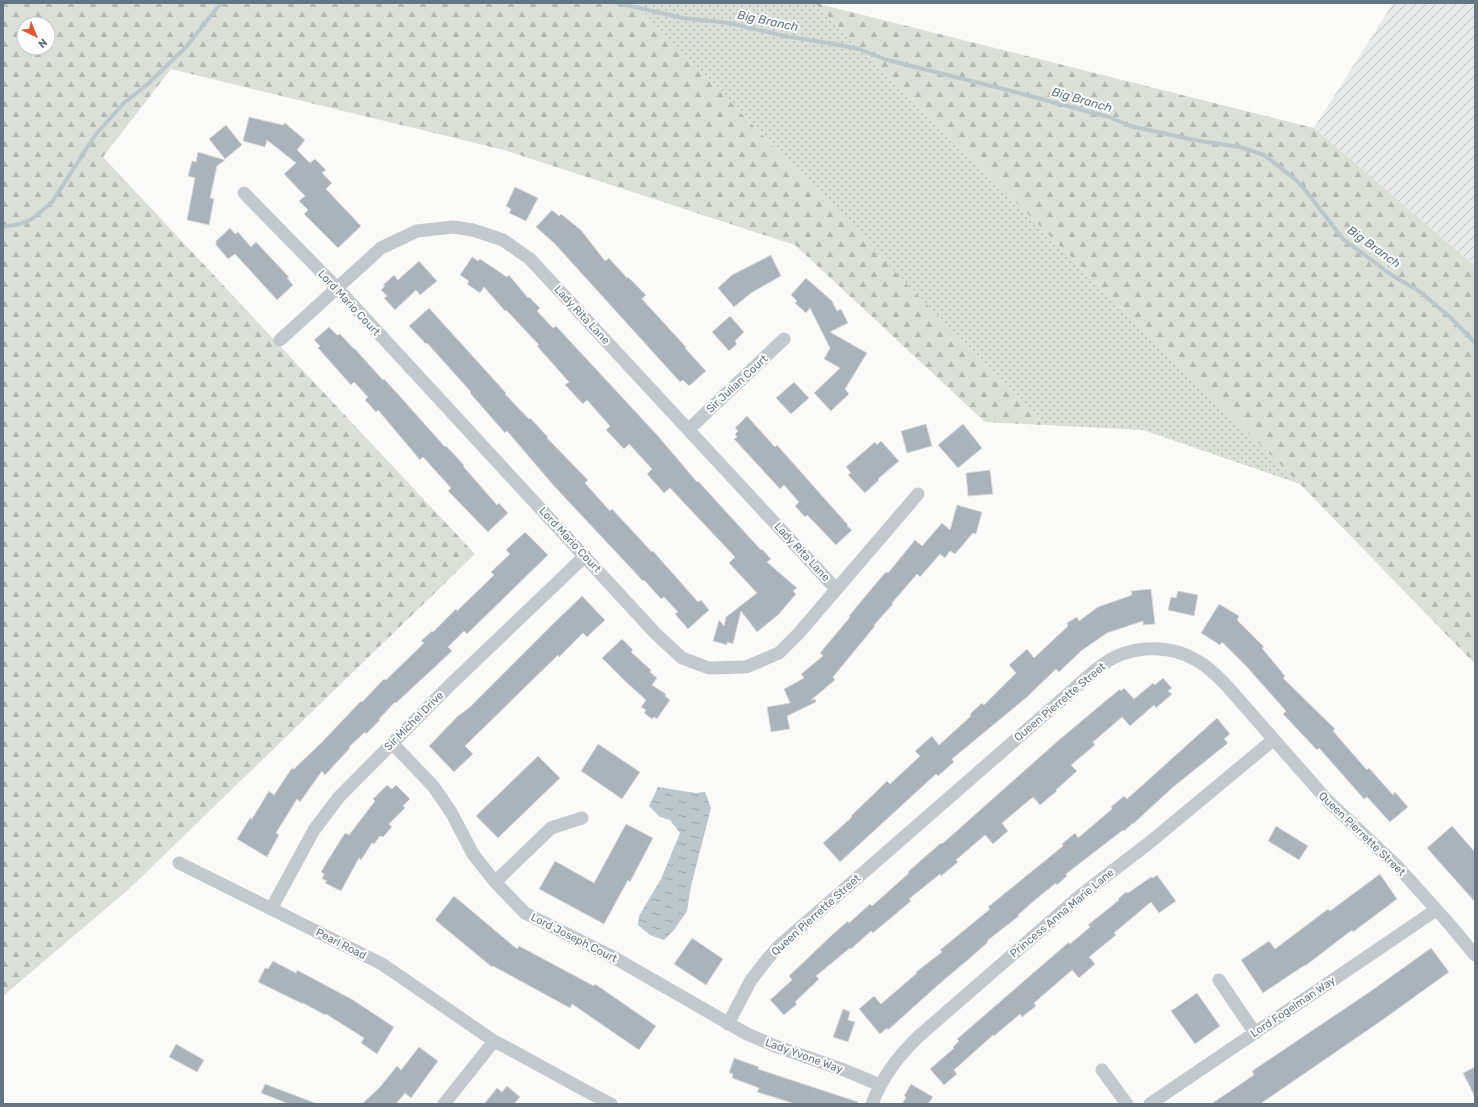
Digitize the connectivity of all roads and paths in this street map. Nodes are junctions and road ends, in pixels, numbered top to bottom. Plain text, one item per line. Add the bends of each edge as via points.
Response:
1 (244, 193) dead end
2 (337, 288) junction
3 (784, 339) dead end
4 (280, 340) dead end
5 (689, 429) junction
6 (918, 494) dead end
7 (584, 556) junction
8 (836, 589) junction
9 (1273, 740) junction
10 (392, 743) junction
11 (582, 818) dead end
12 (179, 862) dead end
13 (495, 882) junction
14 (271, 909) junction
15 (1436, 910) junction
16 (1475, 955) edge
17 (1219, 980) dead end
18 (728, 1024) junction
19 (1255, 1033) junction
20 (494, 1041) junction
21 (1102, 1070) dead end
22 (880, 1085) junction
23 (444, 1104) edge
24 (611, 1104) edge
25 (872, 1104) edge
26 (1126, 1104) edge
27 (1150, 1104) edge

1 - 2 street, Lord Mario Court
2 - 4 street, Lady Rita Lane
2 - 5 street, Lady Rita Lane via 381,248 417,231 453,227 473,230 503,240 530,259
2 - 7 street, Lord Mario Court
3 - 5 street, Sir Julian Court
5 - 8 street, Lady Rita Lane
6 - 8 street, Lord Mario Court
7 - 8 street, Lord Mario Court via 656,634 682,658 709,668 746,667 779,653
7 - 10 street, Sir Michel Drive
9 - 15 street, Queen Pierrette Street via 1327,800 1398,867
9 - 18 street, Queen Pierrette Street via 1218,677 1196,659 1174,651 1153,649 1116,657 1092,673 778,947 751,980
9 - 22 street, Princess Anna Marie Lane via 1149,843 1081,895 919,1036 897,1059
10 - 13 street, Lord Joseph Court via 433,786 451,812 473,854
10 - 14 street, Sir Michel Drive via 338,797 314,830
11 - 13 street via 551,828
12 - 14 street, Pearl Road
13 - 18 street, Lord Joseph Court via 525,913 613,957
14 - 20 street, Pearl Road via 382,964
15 - 16 street, Queen Pierrette Street
15 - 19 street, Lord Fogelman Way
17 - 19 street
18 - 22 street, Lady Yvone Way via 775,1046
19 - 27 street, Lord Fogelman Way
20 - 23 street
20 - 24 street, Pearl Road
21 - 26 street
22 - 25 street, Princess Anna Marie Lane

